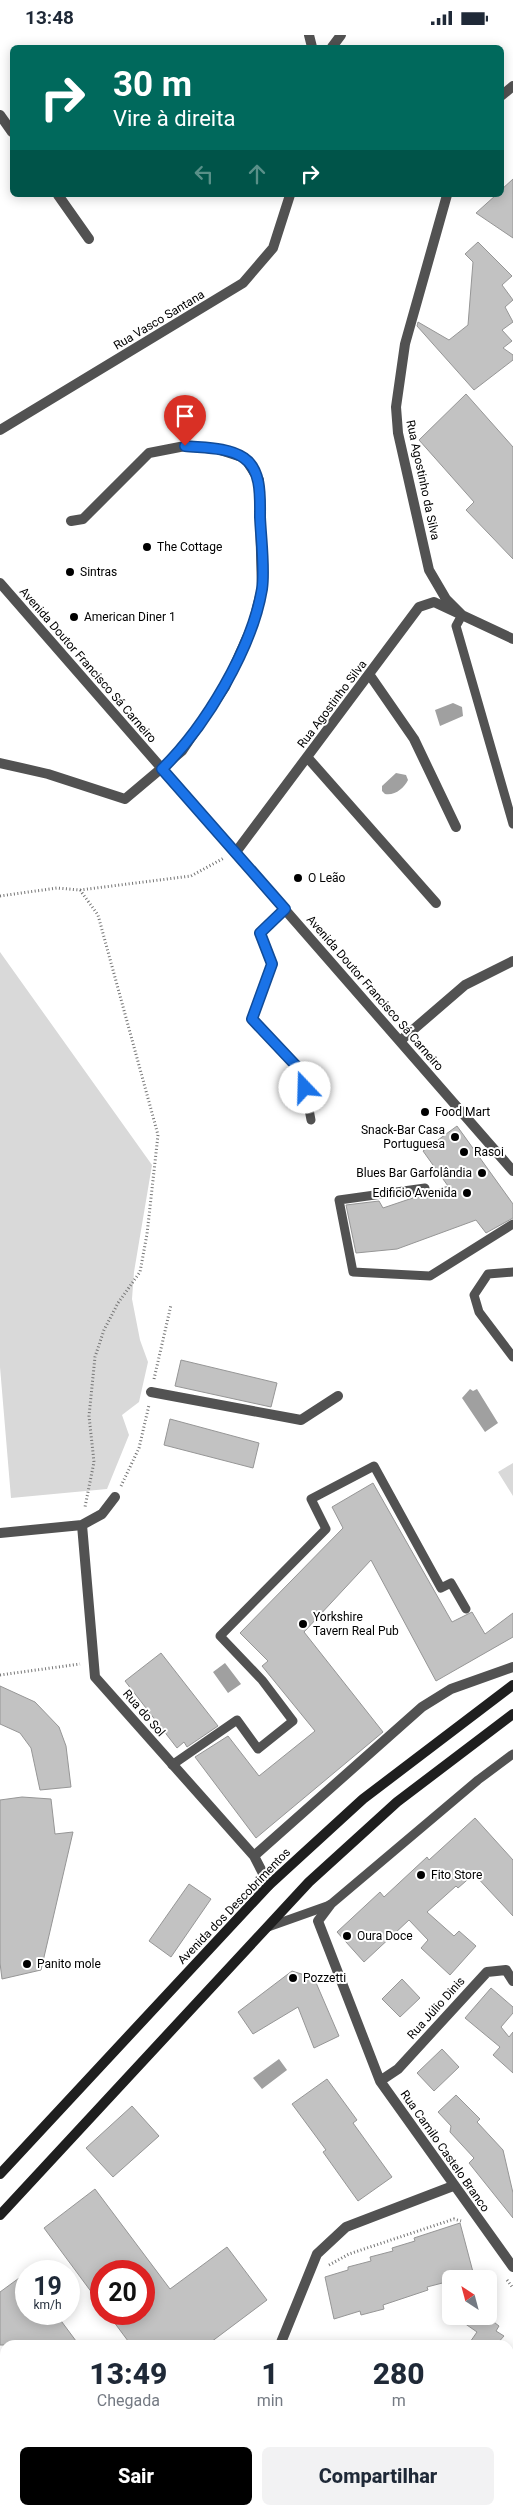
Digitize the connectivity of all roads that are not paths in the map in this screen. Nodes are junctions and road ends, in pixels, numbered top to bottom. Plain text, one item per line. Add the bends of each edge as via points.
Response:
1 (0, 115) edge
2 (10, 129) edge
3 (59, 197) edge
4 (289, 197) edge
5 (446, 197) edge
6 (89, 239) dead end
7 (0, 430) edge
8 (71, 521) dead end
9 (0, 583) edge
10 (462, 615) junction
11 (513, 639) edge
12 (370, 674) junction
13 (307, 757) junction
14 (0, 763) edge
15 (162, 769) junction
16 (513, 824) edge
17 (456, 827) dead end
18 (236, 852) junction
19 (436, 903) dead end
20 (285, 909) junction
21 (513, 961) edge
22 (400, 1041) junction
23 (311, 1120) dead end
24 (513, 1171) edge
25 (425, 1188) dead end
26 (513, 1224) edge
27 (513, 1272) edge
28 (513, 1357) edge
29 (152, 1392) dead end
30 (338, 1397) dead end
31 (115, 1497) dead end
32 (82, 1525) junction
33 (0, 1533) edge
34 (466, 1609) dead end
35 (513, 1667) edge
36 (513, 1685) edge
37 (513, 1714) edge
38 (513, 1754) edge
39 (172, 1765) junction
40 (254, 1856) junction
41 (269, 1885) junction
42 (330, 1905) junction
43 (268, 1927) junction
44 (513, 1981) edge
45 (380, 2081) junction
46 (0, 2175) edge
47 (453, 2186) junction
48 (0, 2215) edge
49 (513, 2267) edge
50 (282, 2340) edge

1 - 2 street
3 - 6 street
4 - 7 street, Rua Vasco Santana via 274,248 243,283
5 - 10 street, Rua Agostinho da Silva via 406,344 396,407 398,433 429,570 446,599
8 - 15 street via 83,519 149,453 185,446 217,449 244,458 259,479 262,588 253,624 225,687 182,751
9 - 15 street, Avenida Doutor Francisco Sá Carneiro
10 - 11 street, Rua Agostinho Silva
10 - 12 street, Rua Agostinho Silva via 434,602 419,607
10 - 16 lane via 456,626
12 - 13 street, Rua Agostinho Silva
12 - 17 street via 414,739
13 - 18 street, Rua Agostinho Silva
13 - 19 street
14 - 15 street via 48,774 125,799
15 - 18 street, Avenida Doutor Francisco Sá Carneiro
18 - 20 street, Avenida Doutor Francisco Sá Carneiro
20 - 22 street, Avenida Doutor Francisco Sá Carneiro
20 - 23 lane via 260,933 272,964 252,1019 302,1072
21 - 22 street via 465,985
22 - 24 street, Avenida Doutor Francisco Sá Carneiro
25 - 26 lane via 339,1200 353,1272 430,1276
27 - 28 lane via 488,1274 474,1295 479,1313
29 - 30 street via 301,1420
31 - 32 street via 102,1514
32 - 33 street
32 - 39 street, Rua do Sol via 95,1677
34 - 39 lane via 451,1583 441,1588 374,1466 311,1499 326,1529 220,1636 262,1680 293,1721 258,1749 237,1720
35 - 40 street via 451,1689 422,1707
36 - 41 main road, Avenida dos Descobrimentos via 363,1799
37 - 43 main road via 376,1821 309,1882
38 - 42 lane
39 - 40 street, Rua do Sol
40 - 41 street, Rua do Sol
41 - 46 main road, Avenida dos Descobrimentos
42 - 43 lane
42 - 45 street, Rua Camilo Castelo Branco via 318,1921
43 - 48 main road
44 - 45 street, Rua Júlio Dinis via 506,1970 487,1971 398,2069
45 - 47 street, Rua Camilo Castelo Branco
47 - 49 street, Rua Camilo Castelo Branco
47 - 50 street via 346,2227 317,2254

